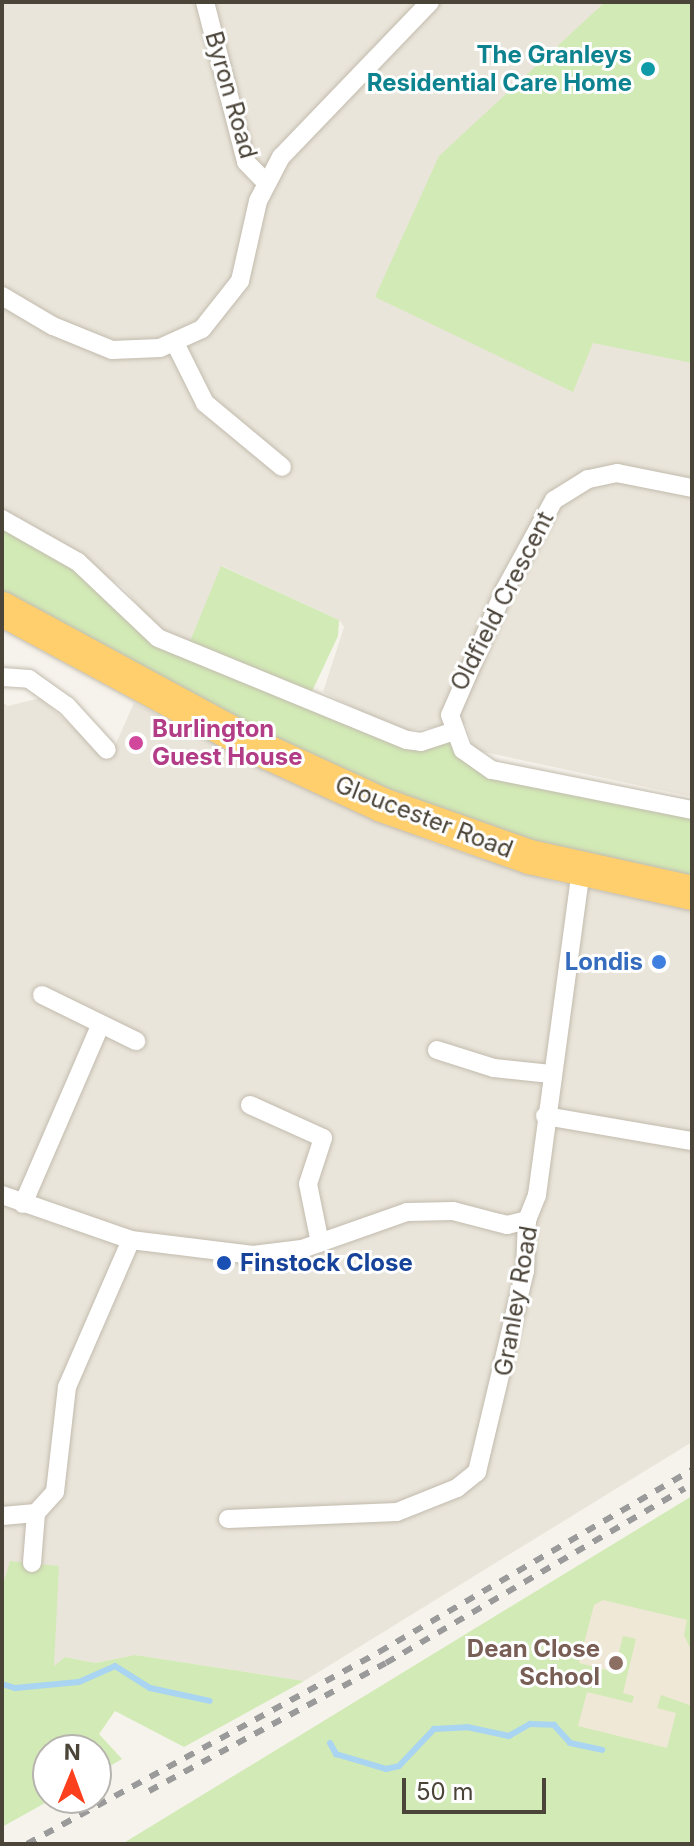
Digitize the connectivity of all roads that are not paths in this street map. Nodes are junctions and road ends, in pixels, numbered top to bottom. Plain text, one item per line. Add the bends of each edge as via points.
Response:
1 (205, 2) edge
2 (430, 2) edge
3 (266, 183) junction
4 (2, 296) edge
5 (175, 343) junction
6 (282, 467) dead end
7 (692, 488) edge
8 (2, 519) edge
9 (2, 609) edge
10 (2, 677) edge
11 (452, 732) junction
12 (107, 750) dead end
13 (692, 810) edge
14 (581, 870) junction
15 (692, 893) edge
16 (42, 995) dead end
17 (100, 1026) junction
18 (136, 1041) dead end
19 (437, 1050) dead end
20 (551, 1074) junction
21 (250, 1105) dead end
22 (545, 1116) junction
23 (692, 1141) edge
24 (2, 1195) edge
25 (23, 1204) junction
26 (527, 1220) junction
27 (131, 1240) junction
28 (320, 1243) junction
29 (36, 1513) junction
30 (2, 1516) edge
31 (228, 1519) dead end
32 (32, 1563) dead end

1 - 3 street, Byron Road via 246,162
2 - 3 street via 288,149
3 - 5 street via 233,295 202,329
4 - 5 street via 97,346 128,351
5 - 6 street via 205,403
7 - 11 street, Oldfield Crescent via 617,473 588,479 554,500 453,697
8 - 11 street via 78,562 158,638 407,740 421,742
9 - 14 highway, Gloucester Road via 330,782 449,830
10 - 12 street via 29,679 67,706
11 - 13 street via 470,758 492,770
14 - 15 highway, Gloucester Road
14 - 20 street, Granley Road
16 - 17 street
17 - 18 street
17 - 25 street
19 - 20 street via 494,1068
20 - 22 street, Granley Road
21 - 28 street via 323,1138 308,1184
22 - 23 street
22 - 26 street, Granley Road via 537,1195
24 - 25 street
25 - 27 street
26 - 28 street via 507,1225 453,1211 421,1210
26 - 31 street, Granley Road via 525,1271 490,1434 472,1478 397,1512
27 - 28 street via 253,1255
27 - 29 street via 67,1387 55,1492
29 - 30 street
29 - 32 street

